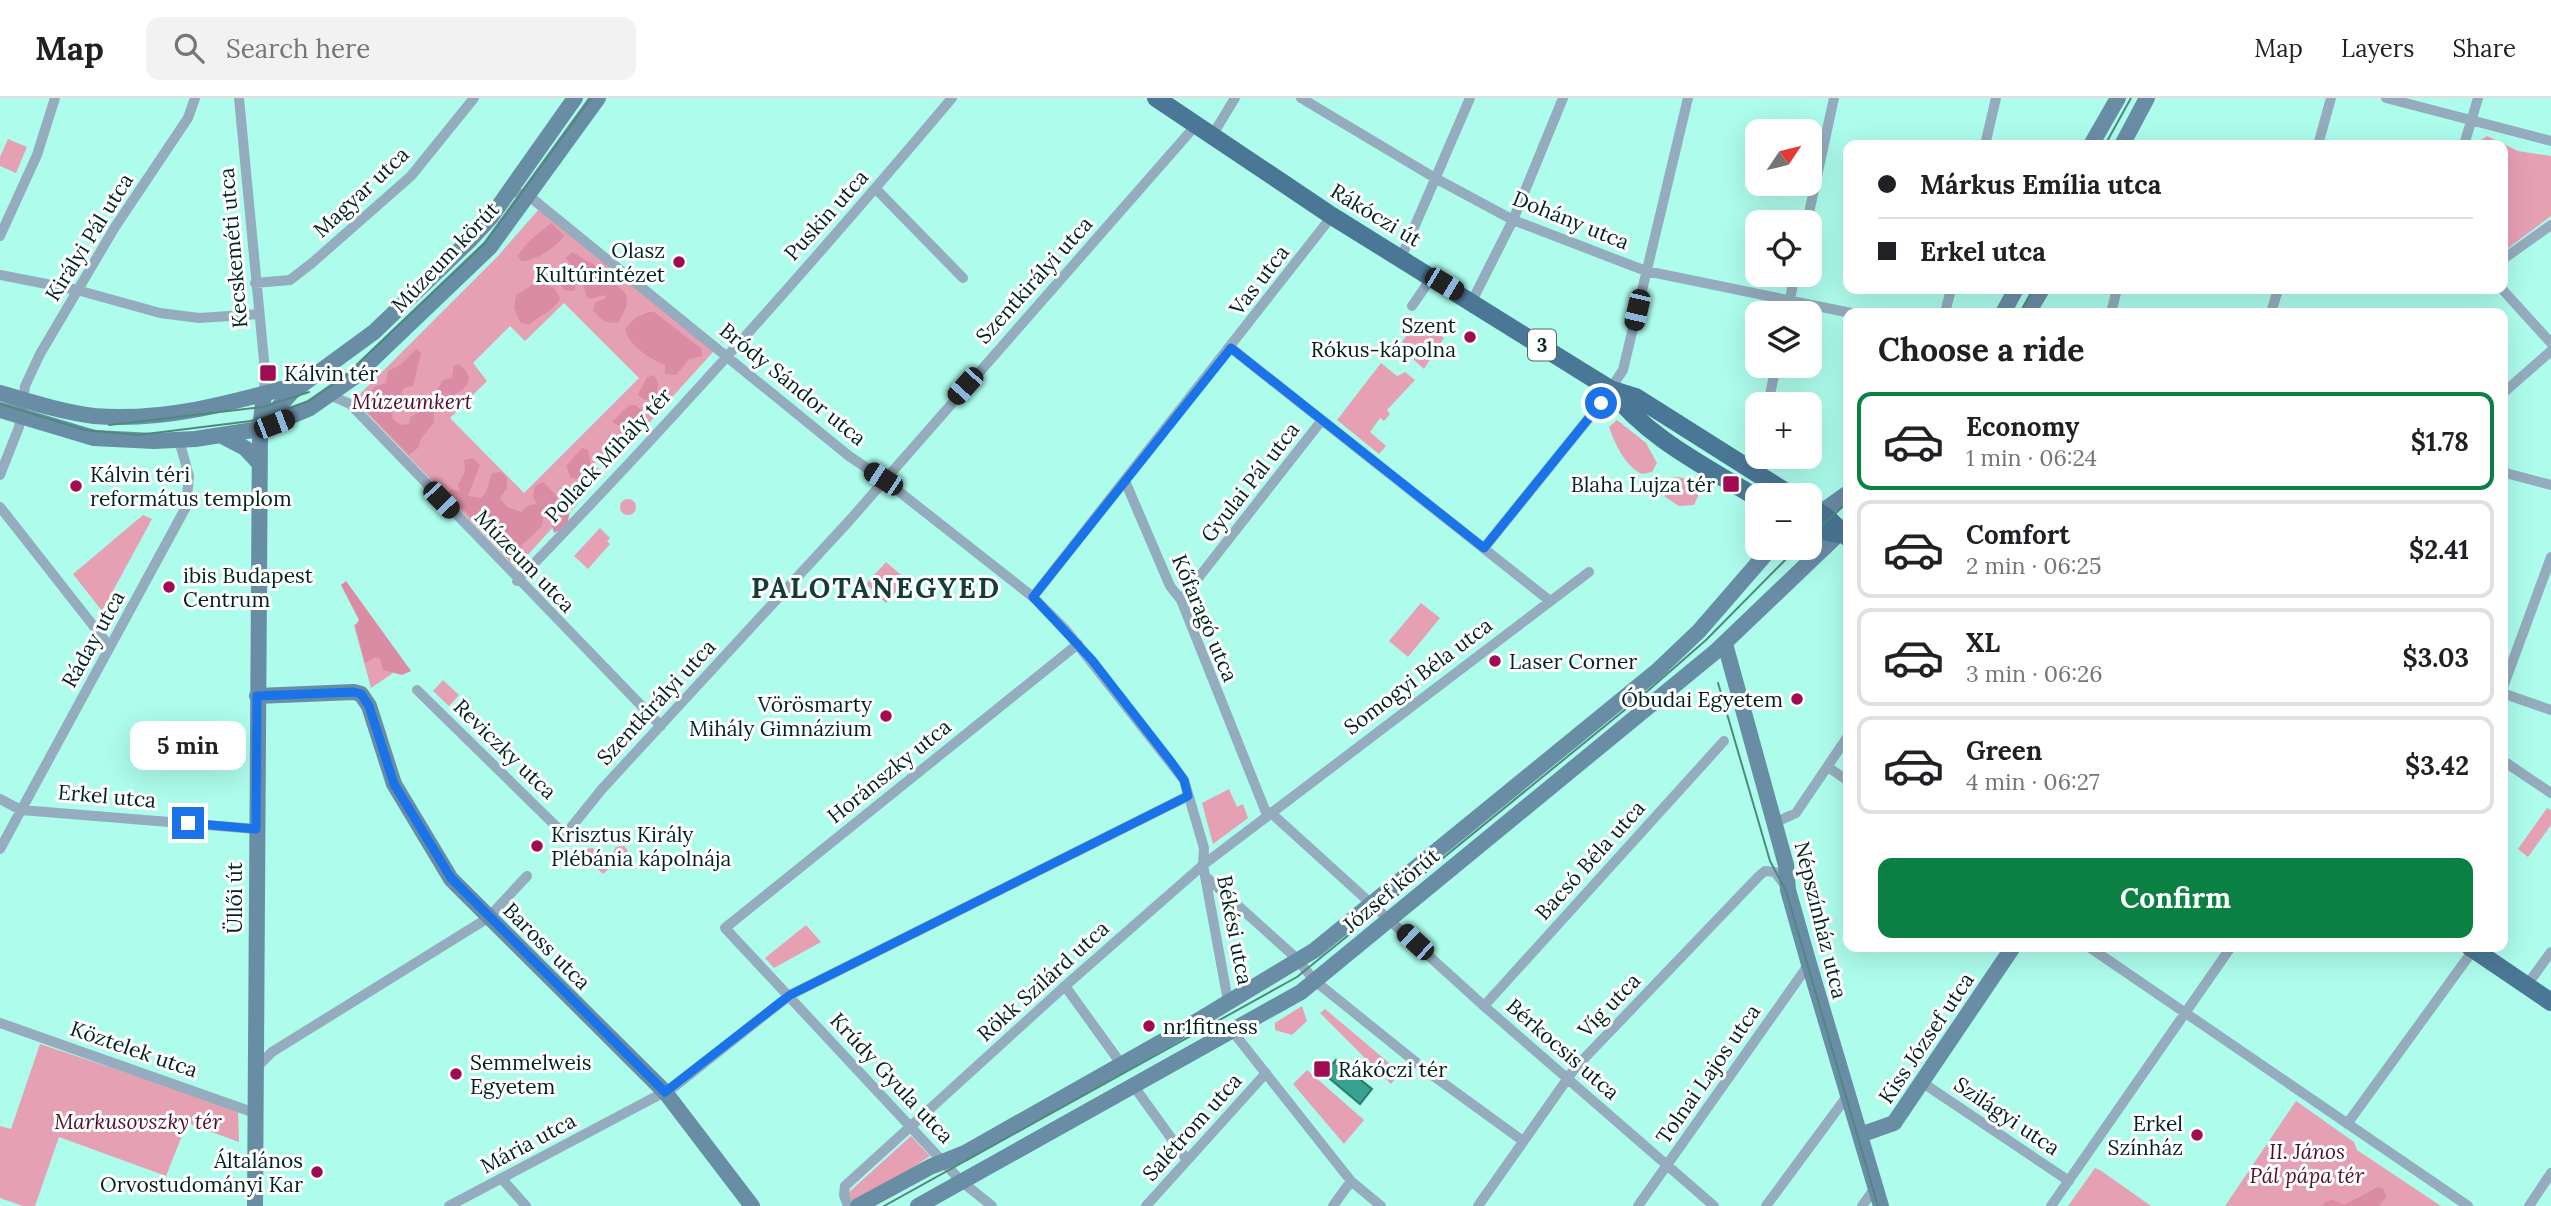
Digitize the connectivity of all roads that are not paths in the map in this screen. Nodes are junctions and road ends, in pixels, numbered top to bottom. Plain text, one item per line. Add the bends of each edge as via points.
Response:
1 (55, 98) edge
2 (195, 98) edge
3 (239, 98) edge
4 (474, 98) edge
5 (575, 98) edge
6 (598, 98) edge
7 (952, 98) edge
8 (1156, 98) edge
9 (1235, 98) edge
10 (1301, 98) edge
11 (1470, 98) edge
12 (1563, 98) edge
13 (1688, 98) edge
14 (1834, 98) edge
15 (1996, 98) edge
16 (2118, 98) edge
17 (2147, 98) edge
18 (2331, 98) edge
19 (2386, 98) edge
20 (2478, 98) edge
21 (2471, 120) junction
22 (1196, 125) junction
23 (1212, 136) junction
24 (1986, 140) edge
25 (2094, 140) edge
26 (2125, 140) edge
27 (2319, 140) edge
28 (2465, 140) edge
29 (2551, 141) edge
30 (1435, 178) junction
31 (876, 189) junction
32 (510, 191) junction
33 (529, 196) junction
34 (1810, 210) edge
35 (1332, 216) junction
36 (1513, 220) junction
37 (2551, 225) edge
38 (0, 236) edge
39 (2508, 256) edge
40 (1401, 258) junction
41 (1646, 271) junction
42 (0, 275) edge
43 (1432, 277) junction
44 (963, 278) dead end
45 (255, 283) junction
46 (77, 290) junction
47 (2507, 294) edge
48 (1472, 301) junction
49 (1764, 301) edge
50 (1412, 306) dead end
51 (1822, 310) edge
52 (1843, 312) edge
53 (259, 314) junction
54 (2551, 343) edge
55 (1231, 348) junction
56 (2551, 351) edge
57 (726, 354) junction
58 (302, 383) junction
59 (2508, 389) edge
60 (1611, 390) junction
61 (0, 393) edge
62 (264, 395) junction
63 (332, 396) junction
64 (22, 399) junction
65 (0, 410) edge
66 (20, 417) junction
67 (288, 419) junction
68 (1322, 420) junction
69 (260, 429) junction
70 (222, 436) junction
71 (179, 440) junction
72 (1745, 459) edge
73 (260, 464) junction
74 (1761, 469) edge
75 (2508, 474) edge
76 (0, 475) edge
77 (883, 479) junction
78 (1125, 481) junction
79 (1777, 483) edge
80 (2551, 485) edge
81 (1745, 490) edge
82 (1843, 497) edge
83 (0, 507) edge
84 (1822, 511) edge
85 (1822, 522) edge
86 (1843, 531) edge
87 (1843, 534) edge
88 (1484, 548) junction
89 (2551, 557) edge
90 (1760, 560) edge
91 (1589, 572) dead end
92 (517, 581) junction
93 (1033, 597) junction
94 (1181, 600) junction
95 (1550, 601) junction
96 (1078, 644) junction
97 (1725, 644) junction
98 (110, 647) junction
99 (2508, 675) edge
100 (417, 690) dead end
101 (2508, 693) edge
102 (257, 696) junction
103 (2551, 710) edge
104 (661, 726) junction
105 (1724, 741) dead end
106 (1843, 744) edge
107 (2508, 764) edge
108 (1828, 767) junction
109 (1843, 778) edge
110 (2551, 793) edge
111 (1188, 796) junction
112 (0, 799) edge
113 (21, 810) junction
114 (1268, 813) junction
115 (1774, 823) junction
116 (256, 829) junction
117 (565, 835) joint
118 (0, 849) edge
119 (1204, 871) junction
120 (527, 876) dead end
121 (1788, 890) junction
122 (1373, 905) junction
123 (488, 918) junction
124 (1388, 919) junction
125 (725, 928) joint
126 (2010, 952) edge
127 (2097, 952) edge
128 (2228, 952) edge
129 (2469, 952) edge
130 (2478, 952) edge
131 (2551, 952) edge
132 (1298, 960) junction
133 (1808, 964) junction
134 (1315, 981) junction
135 (2527, 985) junction
136 (1065, 986) junction
137 (790, 995) junction
138 (1228, 1001) junction
139 (2551, 1002) edge
140 (1484, 1006) junction
141 (2186, 1012) junction
142 (0, 1023) edge
143 (1233, 1032) junction
144 (1122, 1065) junction
145 (255, 1069) junction
146 (1266, 1073) junction
147 (1567, 1078) junction
148 (1923, 1083) junction
149 (1133, 1084) junction
150 (665, 1092) junction
151 (1848, 1095) junction
152 (255, 1112) junction
153 (2347, 1124) junction
154 (910, 1128) junction
155 (1860, 1135) junction
156 (1523, 1140) junction
157 (1187, 1160) junction
158 (944, 1162) junction
159 (1666, 1166) junction
160 (2551, 1173) edge
161 (502, 1179) junction
162 (961, 1181) junction
163 (1351, 1181) junction
164 (2070, 1181) junction
165 (1875, 1188) junction
166 (255, 1206) edge
167 (449, 1206) edge
168 (526, 1206) edge
169 (752, 1206) edge
170 (848, 1206) edge
171 (858, 1206) edge
172 (918, 1206) edge
173 (992, 1206) edge
174 (1146, 1206) edge
175 (1333, 1206) edge
176 (1381, 1206) edge
177 (1478, 1206) edge
178 (1638, 1206) edge
179 (1714, 1206) edge
180 (1766, 1206) edge
181 (1862, 1206) edge
182 (1881, 1206) edge
183 (2051, 1206) edge
184 (2468, 1206) edge
185 (2529, 1206) edge

1 - 38 street via 37,155
2 - 46 street, Királyi Pál utca via 188,118
3 - 45 street, Kecskeméti utca
4 - 45 street, Magyar utca via 411,176 339,239 290,280
5 - 32 main road, Múzeum körút
6 - 33 main road, Múzeum körút
7 - 31 street, Puskin utca
8 - 22 main road, Rákóczi út / 3
9 - 23 street
10 - 30 street, Dohány utca
11 - 30 street
12 - 36 street
13 - 41 street
14 - 34 street
15 - 24 street
16 - 25 main road
17 - 26 main road
18 - 27 street
19 - 21 street
20 - 21 street
21 - 28 street
21 - 29 street
22 - 23 main road, Rákóczi út / 3
22 - 77 street, Szentkirályi utca
23 - 35 main road, Rákóczi út / 3
30 - 36 street, Dohány utca
30 - 40 street
31 - 44 street
31 - 57 street, Puskin utca
32 - 33 street
32 - 58 main road, Múzeum körút via 477,233 390,317 339,360
33 - 57 street, Bródy Sándor utca
33 - 63 main road, Múzeum körút via 490,247
35 - 40 main road, Rákóczi út / 3
35 - 55 street, Vas utca
36 - 41 street, Dohány utca
36 - 48 street
37 - 39 street
40 - 43 main road, Rákóczi út / 3
41 - 49 street, Dohány utca
41 - 60 street via 1623,370
42 - 46 street
43 - 48 main road, Rákóczi út / 3
43 - 50 street
45 - 53 street, Kecskeméti utca
46 - 53 street via 160,313 199,318
46 - 64 street, Királyi Pál utca via 40,354
47 - 54 street
48 - 60 main road, Rákóczi út / 3
51 - 52 street, Dohány utca
53 - 62 street, Kecskeméti utca
55 - 68 street
55 - 78 street, Vas utca
56 - 59 street
57 - 77 street, Bródy Sándor utca
57 - 92 street, Pollack Mihály tér
58 - 62 main road
58 - 69 main road
60 - 72 main road, Rákóczi út / 3 via 1636,397
60 - 81 main road, Rákóczi út / 3 via 1651,430
60 - 88 street
61 - 64 main road
62 - 64 main road via 227,405 111,417
62 - 69 main road
63 - 67 main road
63 - 92 street, Múzeum utca via 350,404
64 - 66 street, Királyi Pál utca
65 - 66 main road
66 - 71 main road via 97,438
66 - 76 street, Királyi Pál utca
67 - 69 main road
67 - 73 main road via 271,434
68 - 88 street
68 - 94 street, Gyulai Pál utca
69 - 70 main road
69 - 73 main road
70 - 71 main road
70 - 73 main road
71 - 98 street, Ráday utca via 189,476 186,507
73 - 102 main road, Üllői út
74 - 79 main road, Rákóczi út / 3
75 - 80 street
77 - 93 street, Bródy Sándor utca
77 - 104 street, Szentkirályi utca
78 - 93 street, Vas utca
78 - 94 street, Kőfaragó utca via 1170,586
82 - 84 main road
83 - 98 street
85 - 86 main road
87 - 97 main road, József körút
88 - 95 street
89 - 99 street
90 - 122 main road, József körút via 1682,648
91 - 95 street, Somogyi Béla utca
92 - 104 street, Múzeum utca
93 - 96 street, Bródy Sándor utca
94 - 114 street, Kőfaragó utca via 1247,772
95 - 114 street, Somogyi Béla utca
96 - 111 street, Bródy Sándor utca via 1172,763
96 - 125 street, Horánszky utca
97 - 115 main road, Népszínház utca
97 - 124 main road, József körút
98 - 113 street, Ráday utca
100 - 117 street, Reviczky utca
101 - 103 street
102 - 116 main road, Üllői út
102 - 123 main road, Baross utca via 361,694 369,706 390,776 427,842 451,878
104 - 117 street, Szentkirályi utca
105 - 140 street, Bacsó Béla utca
106 - 108 street
107 - 110 street
108 - 109 street
108 - 115 street via 1797,813
111 - 119 street, Békési utca via 1204,848
111 - 137 street
112 - 113 street, Erkel utca
113 - 116 street, Erkel utca
113 - 118 street, Ráday utca
114 - 119 street, Somogyi Béla utca
114 - 122 street, Bérkocsis utca
115 - 121 main road, Népszínház utca
116 - 145 main road, Üllői út
119 - 132 street
119 - 136 street, Rökk Szilárd utca
119 - 138 street, Békési utca
120 - 123 street
121 - 133 main road, Népszínház utca
121 - 147 street, Víg utca via 1775,872 1765,871
122 - 124 street, Bérkocsis utca
122 - 132 main road, József körút
123 - 145 street via 272,1052
123 - 150 main road, Baross utca
124 - 134 main road, József körút
124 - 140 street, Bérkocsis utca
125 - 137 street, Krúdy Gyula utca
126 - 148 main road, Kiss József utca
127 - 141 street
128 - 141 street
129 - 153 street
130 - 135 main road
131 - 135 street
132 - 134 street
132 - 138 main road, József körút
133 - 151 main road, Népszínház utca
133 - 159 street, Tolnai Lajos utca
134 - 143 main road, József körút
134 - 156 street via 1428,1072
135 - 139 main road
136 - 144 street
136 - 154 street, Rökk Szilárd utca
137 - 150 street, Mária utca
137 - 154 street, Krúdy Gyula utca
138 - 144 main road, József körút
140 - 147 street, Bérkocsis utca
141 - 153 street
141 - 164 street
142 - 152 street, Köztelek utca
143 - 146 street
143 - 149 main road, József körút
144 - 158 main road, József körút
145 - 152 main road, Üllői út
146 - 157 street, Salétrom utca
146 - 163 street
147 - 156 street, Víg utca
147 - 159 street, Bérkocsis utca
148 - 155 main road, Kiss József utca via 1894,1123
148 - 164 street, Szilágyi utca
149 - 157 street
149 - 162 main road, József körút
150 - 161 street, Mária utca
150 - 169 main road, Baross utca
151 - 155 main road, Népszínház utca
151 - 180 street
152 - 166 main road, Üllői út
153 - 184 street
154 - 158 street, Krúdy Gyula utca
154 - 170 street via 845,1186
155 - 165 main road, Népszínház utca
156 - 177 street, Víg utca
157 - 174 street, Salétrom utca
158 - 162 street, Krúdy Gyula utca
158 - 171 main road, József körút
159 - 178 street, Tolnai Lajos utca
159 - 179 street, Bérkocsis utca
160 - 185 street
161 - 167 street, Mária utca
161 - 168 street
162 - 172 main road, József körút
162 - 173 street, Krúdy Gyula utca
163 - 175 street
163 - 176 street
164 - 183 street
165 - 181 street
165 - 182 main road, Népszínház utca

